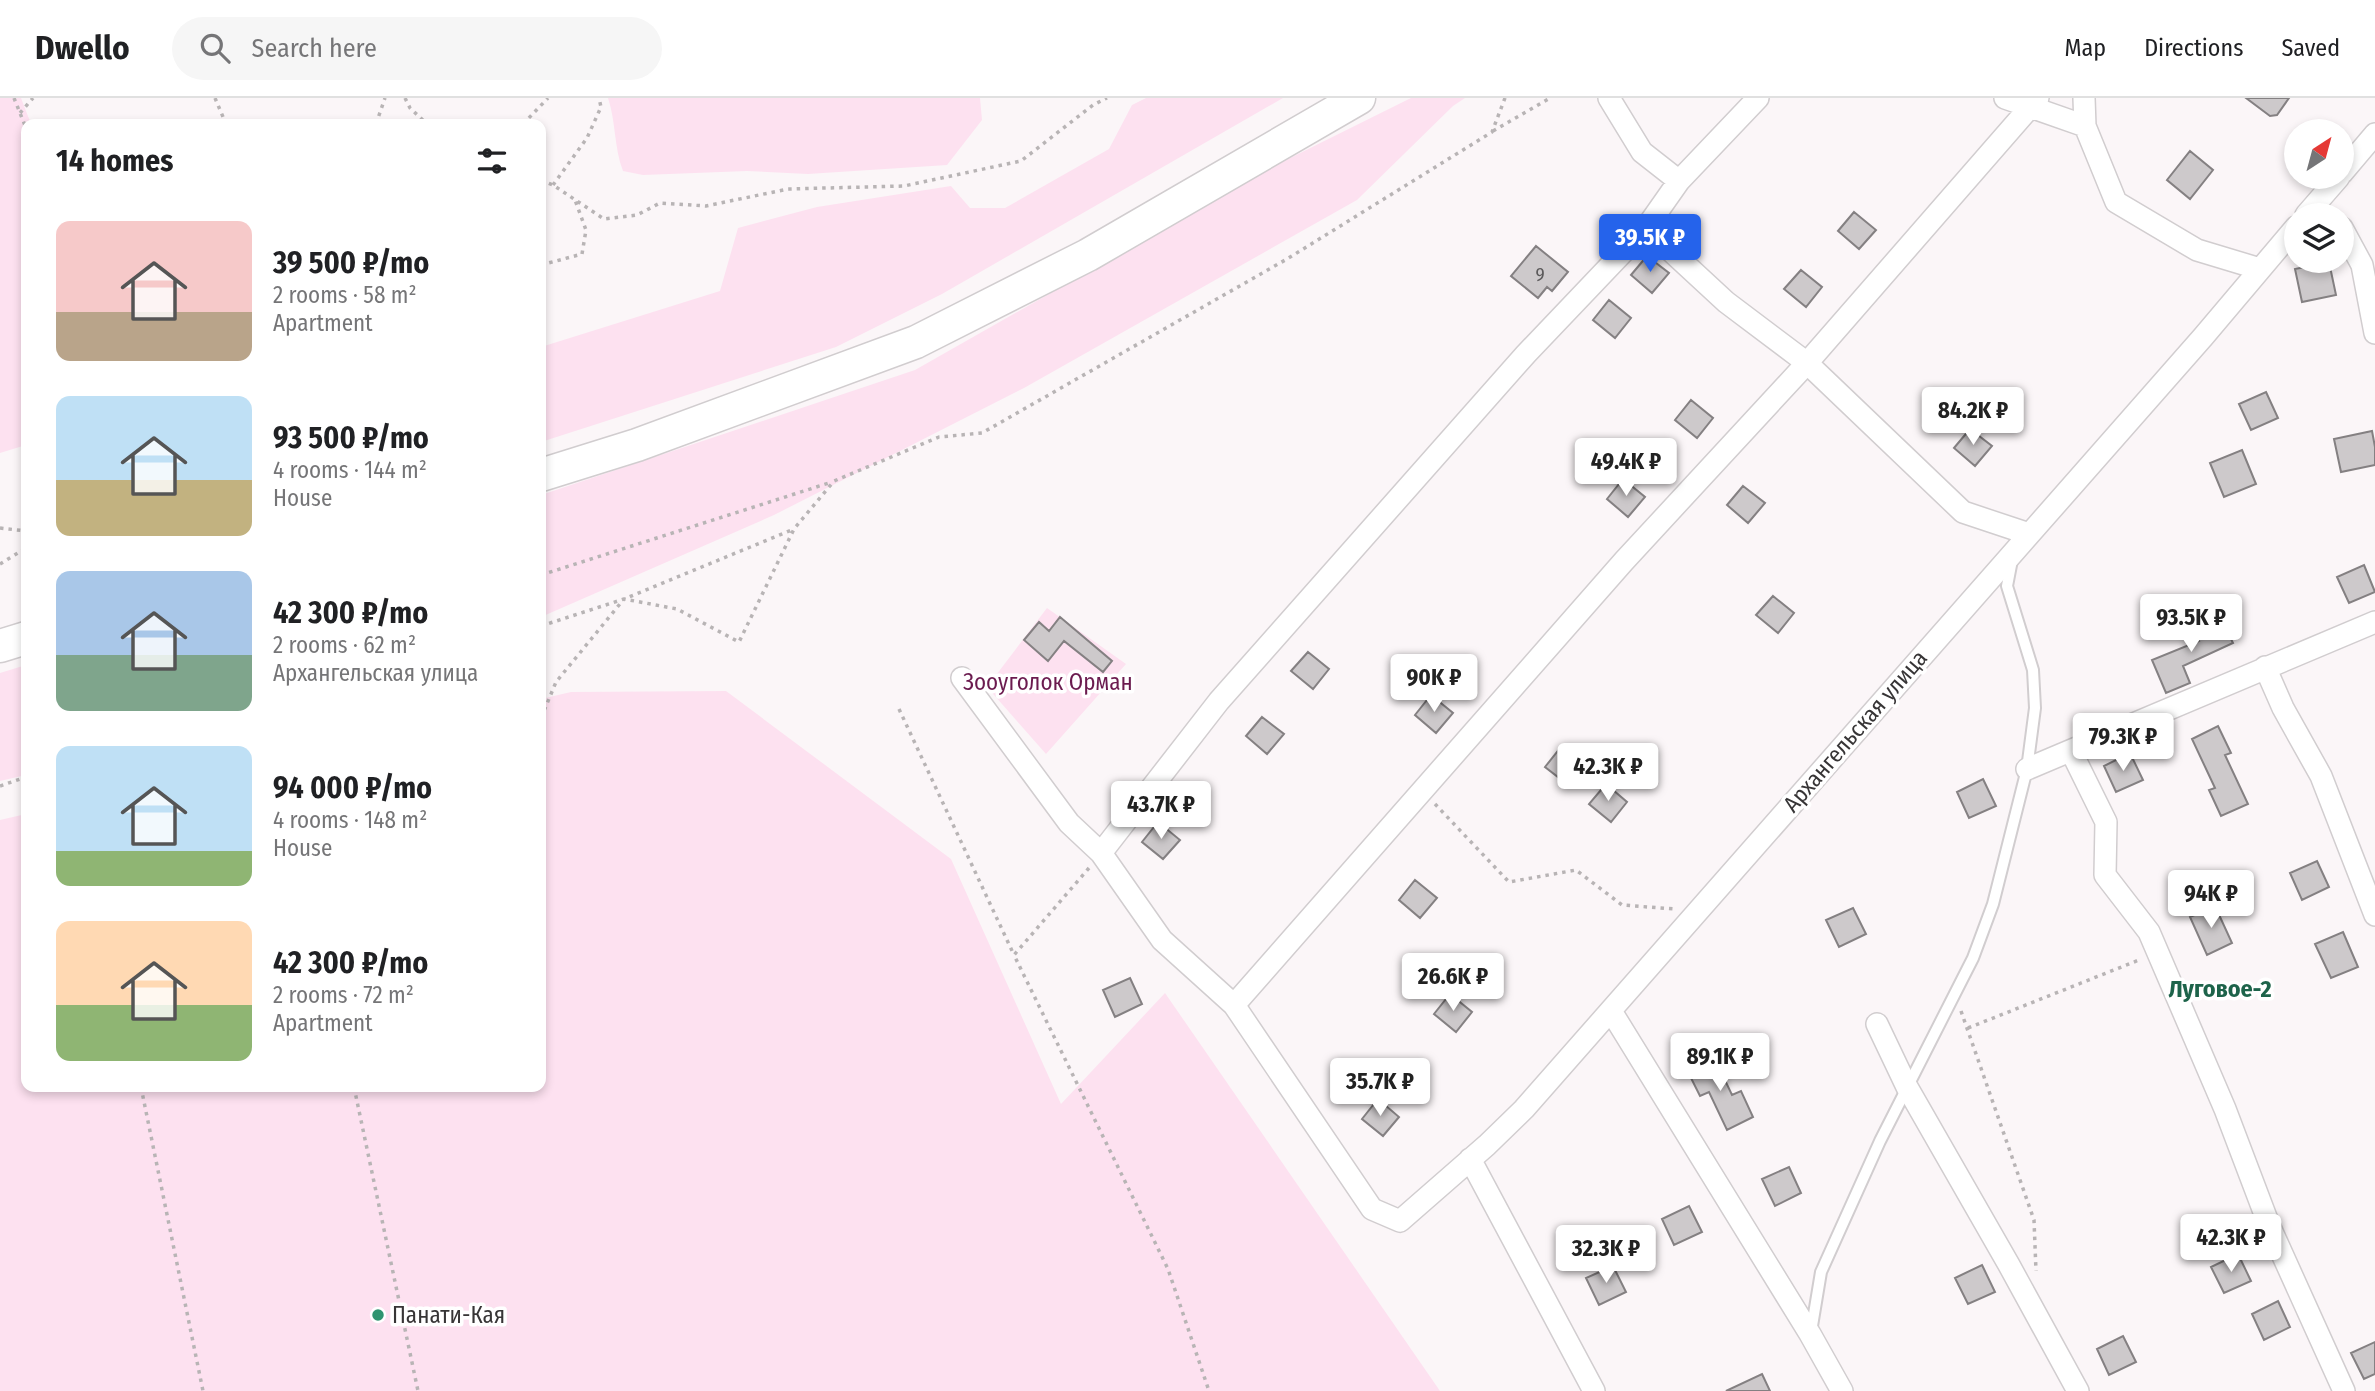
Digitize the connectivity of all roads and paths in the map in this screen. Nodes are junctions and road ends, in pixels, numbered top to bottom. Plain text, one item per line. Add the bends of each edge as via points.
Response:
1 (13, 98) edge
2 (33, 98) edge
3 (215, 98) edge
4 (385, 98) edge
5 (405, 98) edge
6 (548, 98) edge
7 (599, 98) edge
8 (1107, 98) edge
9 (1359, 98) edge
10 (1505, 98) edge
11 (1550, 98) edge
12 (1609, 98) edge
13 (1758, 98) edge
14 (2005, 98) edge
15 (2084, 98) edge
16 (2034, 102) edge
17 (20, 113) junction
18 (22, 119) edge
19 (224, 119) edge
20 (378, 119) edge
21 (422, 119) edge
22 (528, 119) edge
23 (2085, 126) junction
24 (1492, 132) junction
25 (2375, 134) edge
26 (2354, 159) edge
27 (1679, 181) junction
28 (546, 182) edge
29 (553, 185) junction
30 (2328, 189) edge
31 (2323, 195) junction
32 (575, 200) junction
33 (2316, 203) edge
34 (2328, 203) edge
35 (1646, 228) junction
36 (2284, 241) edge
37 (2354, 250) edge
38 (546, 264) edge
39 (2260, 269) junction
40 (2375, 333) edge
41 (1807, 363) junction
42 (546, 473) edge
43 (834, 481) junction
44 (0, 528) edge
45 (794, 529) junction
46 (21, 530) edge
47 (2029, 534) junction
48 (2014, 550) junction
49 (21, 551) edge
50 (0, 564) edge
51 (546, 573) edge
52 (624, 599) junction
53 (2375, 622) edge
54 (546, 624) edge
55 (21, 640) edge
56 (0, 646) edge
57 (2265, 667) junction
58 (962, 678) dead end
59 (546, 706) edge
60 (899, 709) dead end
61 (2071, 751) junction
62 (2027, 769) junction
63 (21, 779) edge
64 (0, 786) edge
65 (1421, 790) junction
66 (1101, 853) junction
67 (1698, 911) junction
68 (2375, 915) edge
69 (2157, 952) junction
70 (1014, 955) junction
71 (1955, 992) junction
72 (1234, 1005) junction
73 (1611, 1011) junction
74 (1877, 1024) dead end
75 (1968, 1028) junction
76 (1907, 1087) junction
77 (142, 1092) edge
78 (355, 1092) edge
79 (1470, 1159) junction
80 (2037, 1276) dead end
81 (1810, 1334) junction
82 (203, 1391) edge
83 (418, 1391) edge
84 (1209, 1391) edge
85 (1594, 1391) edge
86 (1842, 1391) edge
87 (2078, 1391) edge
88 (2344, 1391) edge

1 - 17 path
2 - 17 path
3 - 19 path
4 - 20 path
5 - 21 path
6 - 22 path
7 - 29 path via 601,107 587,138
8 - 32 path via 1021,161 904,186 788,188 706,206 660,203 637,215 604,219
9 - 42 main road via 1088,255 916,342 637,445
10 - 24 path
11 - 24 path
12 - 27 street via 1642,152
13 - 27 street
14 - 16 street
15 - 23 street
16 - 23 street
16 - 41 street
17 - 18 path
23 - 39 street via 2116,202 2197,250
24 - 43 path via 1287,259 982,433 939,437
25 - 26 street
27 - 35 street
28 - 29 path
29 - 32 path
30 - 31 street
31 - 33 street
31 - 34 street
32 - 38 path via 586,230 582,254
35 - 41 street via 1726,302
35 - 66 street via 1526,354 1219,701
36 - 39 street, Архангельская улица
37 - 40 street via 2362,265
39 - 47 street, Архангельская улица
41 - 47 street via 1963,512
41 - 65 street
43 - 45 path
43 - 51 path
44 - 46 path
45 - 52 path
45 - 52 path via 739,642 677,609
47 - 48 street, Архангельская улица
48 - 62 lane via 2007,586 2033,670 2035,708
48 - 67 street, Архангельская улица
49 - 50 path
52 - 54 path
52 - 59 path via 556,682
53 - 57 street
55 - 56 main road
57 - 61 street
57 - 68 street via 2321,776
58 - 66 street via 1069,823
60 - 70 path
61 - 62 street
61 - 69 street via 2106,822 2105,875 2149,932
62 - 71 lane via 1993,904
63 - 64 path
65 - 67 path via 1509,882 1576,870 1622,905
65 - 72 street
66 - 70 path
66 - 72 street via 1162,940
67 - 73 street, Архангельская улица
69 - 75 path
69 - 88 street via 2269,1224
70 - 84 path via 1168,1269
71 - 75 path
71 - 76 lane
72 - 79 street, Архангельская улица via 1372,1209 1400,1221
73 - 79 street, Архангельская улица via 1524,1109
73 - 81 street
74 - 76 street
75 - 80 path via 2034,1220
76 - 81 lane via 1821,1272
76 - 87 street
77 - 82 path
78 - 83 path
79 - 85 street
81 - 86 street

